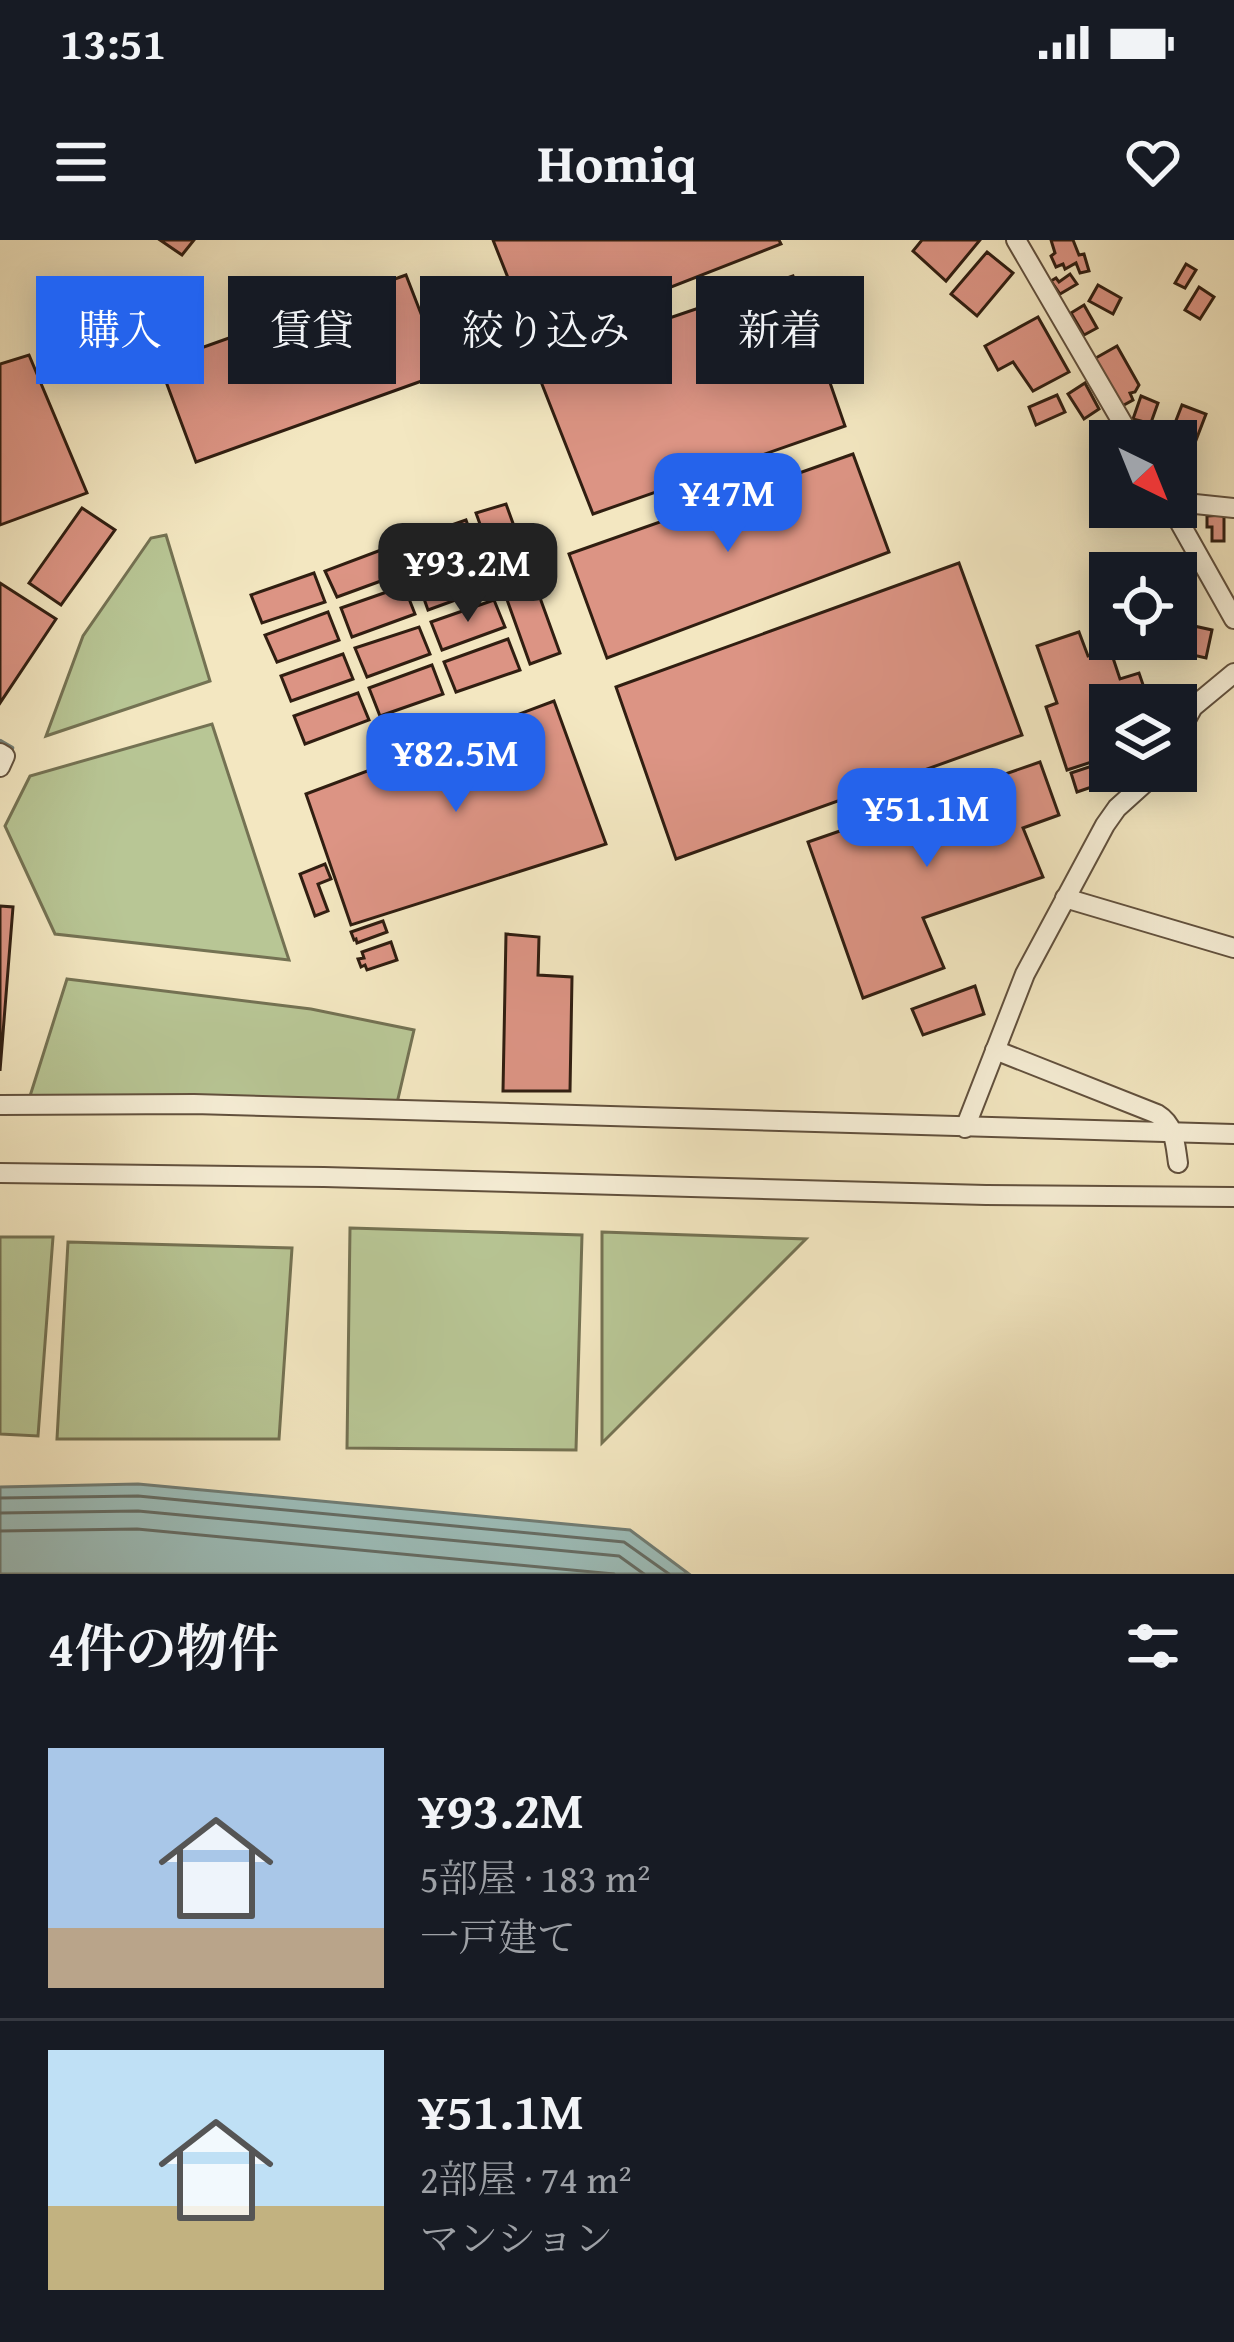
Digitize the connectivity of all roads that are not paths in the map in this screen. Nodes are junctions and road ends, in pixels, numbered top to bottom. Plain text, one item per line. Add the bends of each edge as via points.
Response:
1 (1016, 240) edge
2 (1121, 420) edge
3 (1197, 506) edge
4 (1234, 508) edge
5 (1187, 528) edge
6 (1234, 619) edge
7 (1234, 673) edge
8 (1197, 703) edge
9 (0, 753) edge
10 (0, 767) edge
11 (1135, 792) edge
12 (1066, 898) junction
13 (1234, 948) edge
14 (995, 1051) junction
15 (0, 1105) edge
16 (965, 1128) junction
17 (1174, 1133) junction
18 (1234, 1135) edge
19 (1178, 1162) dead end
20 (0, 1172) edge
21 (1234, 1197) edge

1 - 2 street
3 - 4 street
5 - 6 street
7 - 8 street
9 - 10 street
11 - 12 street via 1105,825
12 - 13 street
12 - 14 street via 1024,974
14 - 16 street
14 - 17 street via 1157,1114
15 - 16 street
16 - 17 street
17 - 18 street
17 - 19 street
20 - 21 street

